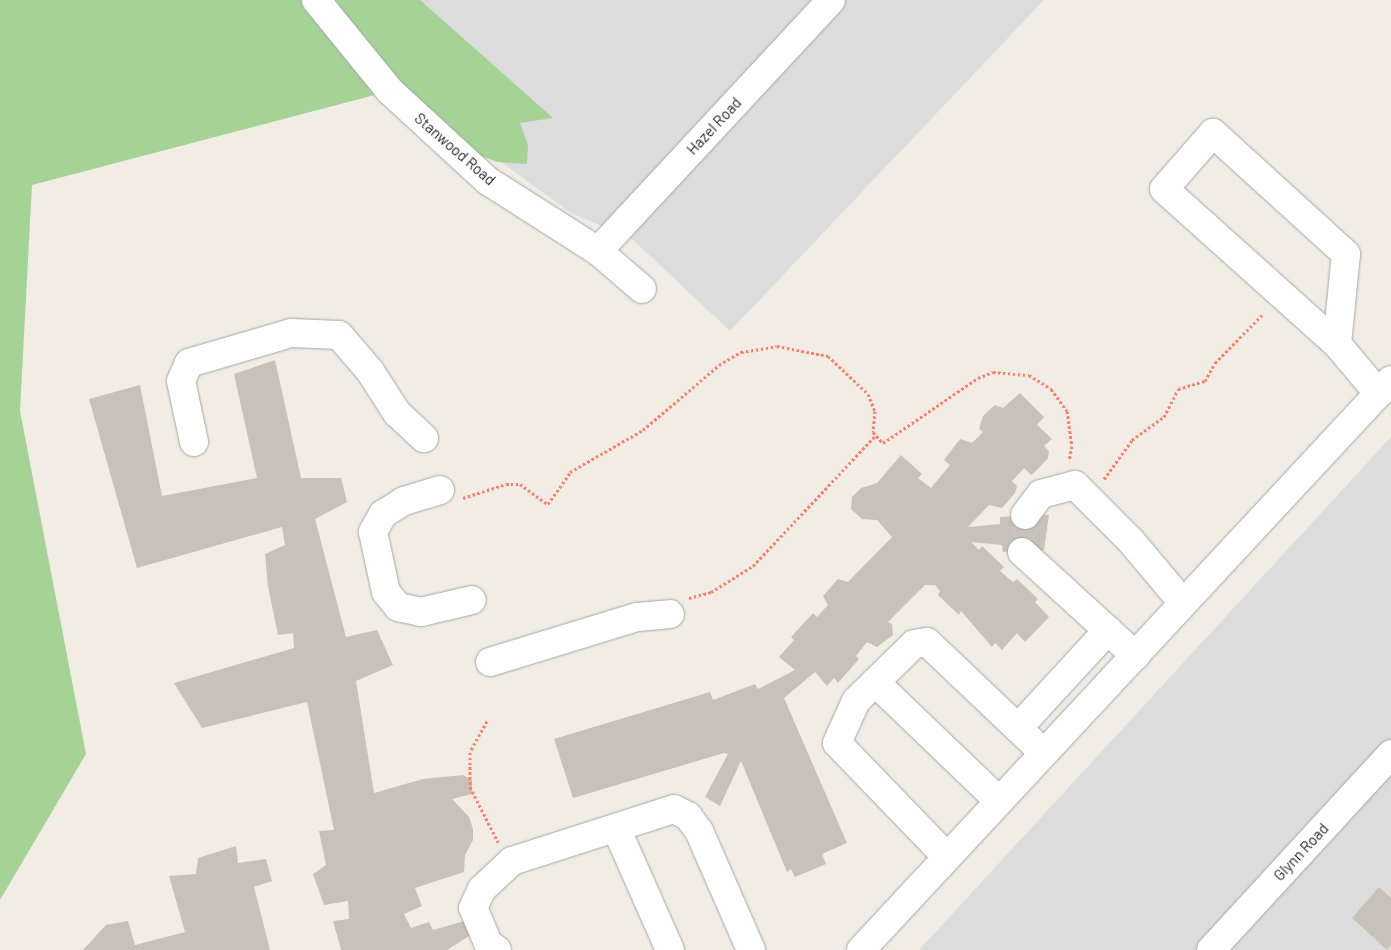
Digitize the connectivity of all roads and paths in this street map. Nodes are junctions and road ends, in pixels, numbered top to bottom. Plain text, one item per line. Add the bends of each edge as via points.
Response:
1 (316, 0) edge
2 (831, 0) edge
3 (598, 251) junction
4 (642, 289) dead end
5 (1282, 295) junction
6 (1337, 344) junction
7 (1385, 387) edge
8 (876, 435) junction
9 (424, 438) dead end
10 (194, 442) dead end
11 (1069, 465) dead end
12 (450, 495) joint
13 (1087, 495) junction
14 (1025, 515) tunnel mouth
15 (1022, 552) dead end
16 (472, 600) dead end
17 (1183, 603) junction
18 (670, 614) joint
19 (1108, 630) junction
20 (1136, 656) junction
21 (490, 662) dead end
22 (875, 682) junction
23 (487, 721) dead end
24 (1018, 728) junction
25 (1044, 753) junction
26 (1391, 754) edge
27 (999, 801) junction
28 (616, 828) junction
29 (503, 851) dead end
30 (947, 857) junction
31 (497, 950) edge
32 (670, 950) edge
33 (751, 950) edge
34 (861, 950) edge
35 (1211, 950) edge

1 - 3 street, Stanwood Road via 390,91 488,180
2 - 3 street, Hazel Road
3 - 4 street, Stanwood Road
5 - 6 street
5 - 6 street via 1164,189 1213,133 1346,254
5 - 13 path via 1215,363 1205,382 1178,389 1164,418 1132,440 1105,478
6 - 7 street
7 - 17 street
8 - 11 path via 883,444 978,378 993,372 1029,375 1050,389 1068,411 1072,446
8 - 12 path via 873,432 875,411 868,394 828,356 793,347 755,348 740,352 699,380 658,419 627,441 570,472 548,504 520,484
8 - 18 path via 753,566 712,592 672,602
9 - 10 street via 397,413 370,371 339,336 291,333 189,363 181,380
12 - 16 street via 404,501 383,514 373,532 386,592 398,607 421,612
13 - 14 street via 1075,485 1060,487 1041,494
13 - 17 street
15 - 19 street
17 - 20 street
18 - 21 street via 637,617
19 - 20 street
19 - 24 street
20 - 25 street
22 - 24 street via 914,644 927,642
22 - 27 street
22 - 30 street via 856,701 837,743
23 - 29 path via 470,752 470,787
24 - 25 street
25 - 27 street
26 - 35 street, Glynn Road
27 - 30 street
28 - 31 street via 512,861 482,889 473,908 488,942
28 - 32 street
28 - 33 street via 674,809 688,816 699,831
30 - 34 street

